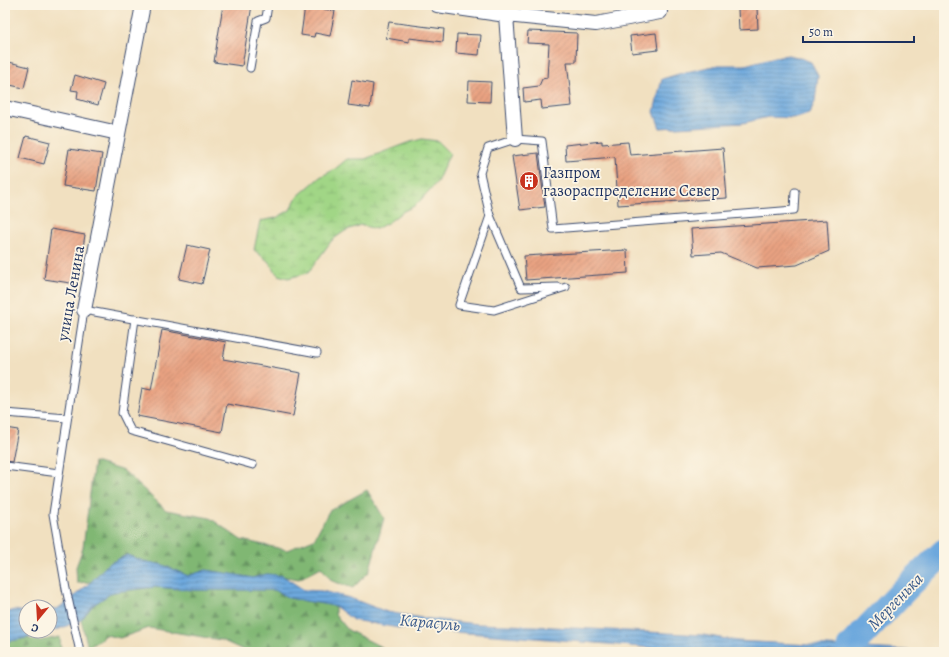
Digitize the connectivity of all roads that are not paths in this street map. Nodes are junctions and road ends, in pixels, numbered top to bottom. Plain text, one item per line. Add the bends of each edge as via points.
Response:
1 (143, 5) edge
2 (268, 5) edge
3 (437, 5) edge
4 (507, 10) edge
5 (660, 12) dead end
6 (250, 68) dead end
7 (5, 108) edge
8 (118, 132) junction
9 (515, 139) junction
10 (795, 192) dead end
11 (488, 211) junction
12 (84, 310) junction
13 (135, 319) junction
14 (317, 353) dead end
15 (5, 413) edge
16 (67, 418) junction
17 (253, 465) dead end
18 (5, 466) edge
19 (59, 473) junction
20 (80, 652) edge

1 - 8 street, улица Ленина
2 - 6 lane via 266,18 258,21
3 - 4 street
4 - 5 street via 596,24
4 - 9 street
7 - 8 street
8 - 12 street, улица Ленина
9 - 10 lane via 542,141 553,229 794,210
9 - 11 lane via 488,148 480,173
11 - 11 lane via 490,216 459,305 494,310 566,287 521,288
12 - 13 lane
12 - 16 lane, улица Ленина
13 - 14 lane
13 - 17 lane via 122,413 131,432
15 - 16 lane
16 - 19 lane, улица Ленина
18 - 19 lane
19 - 20 lane, улица Ленина via 53,514

